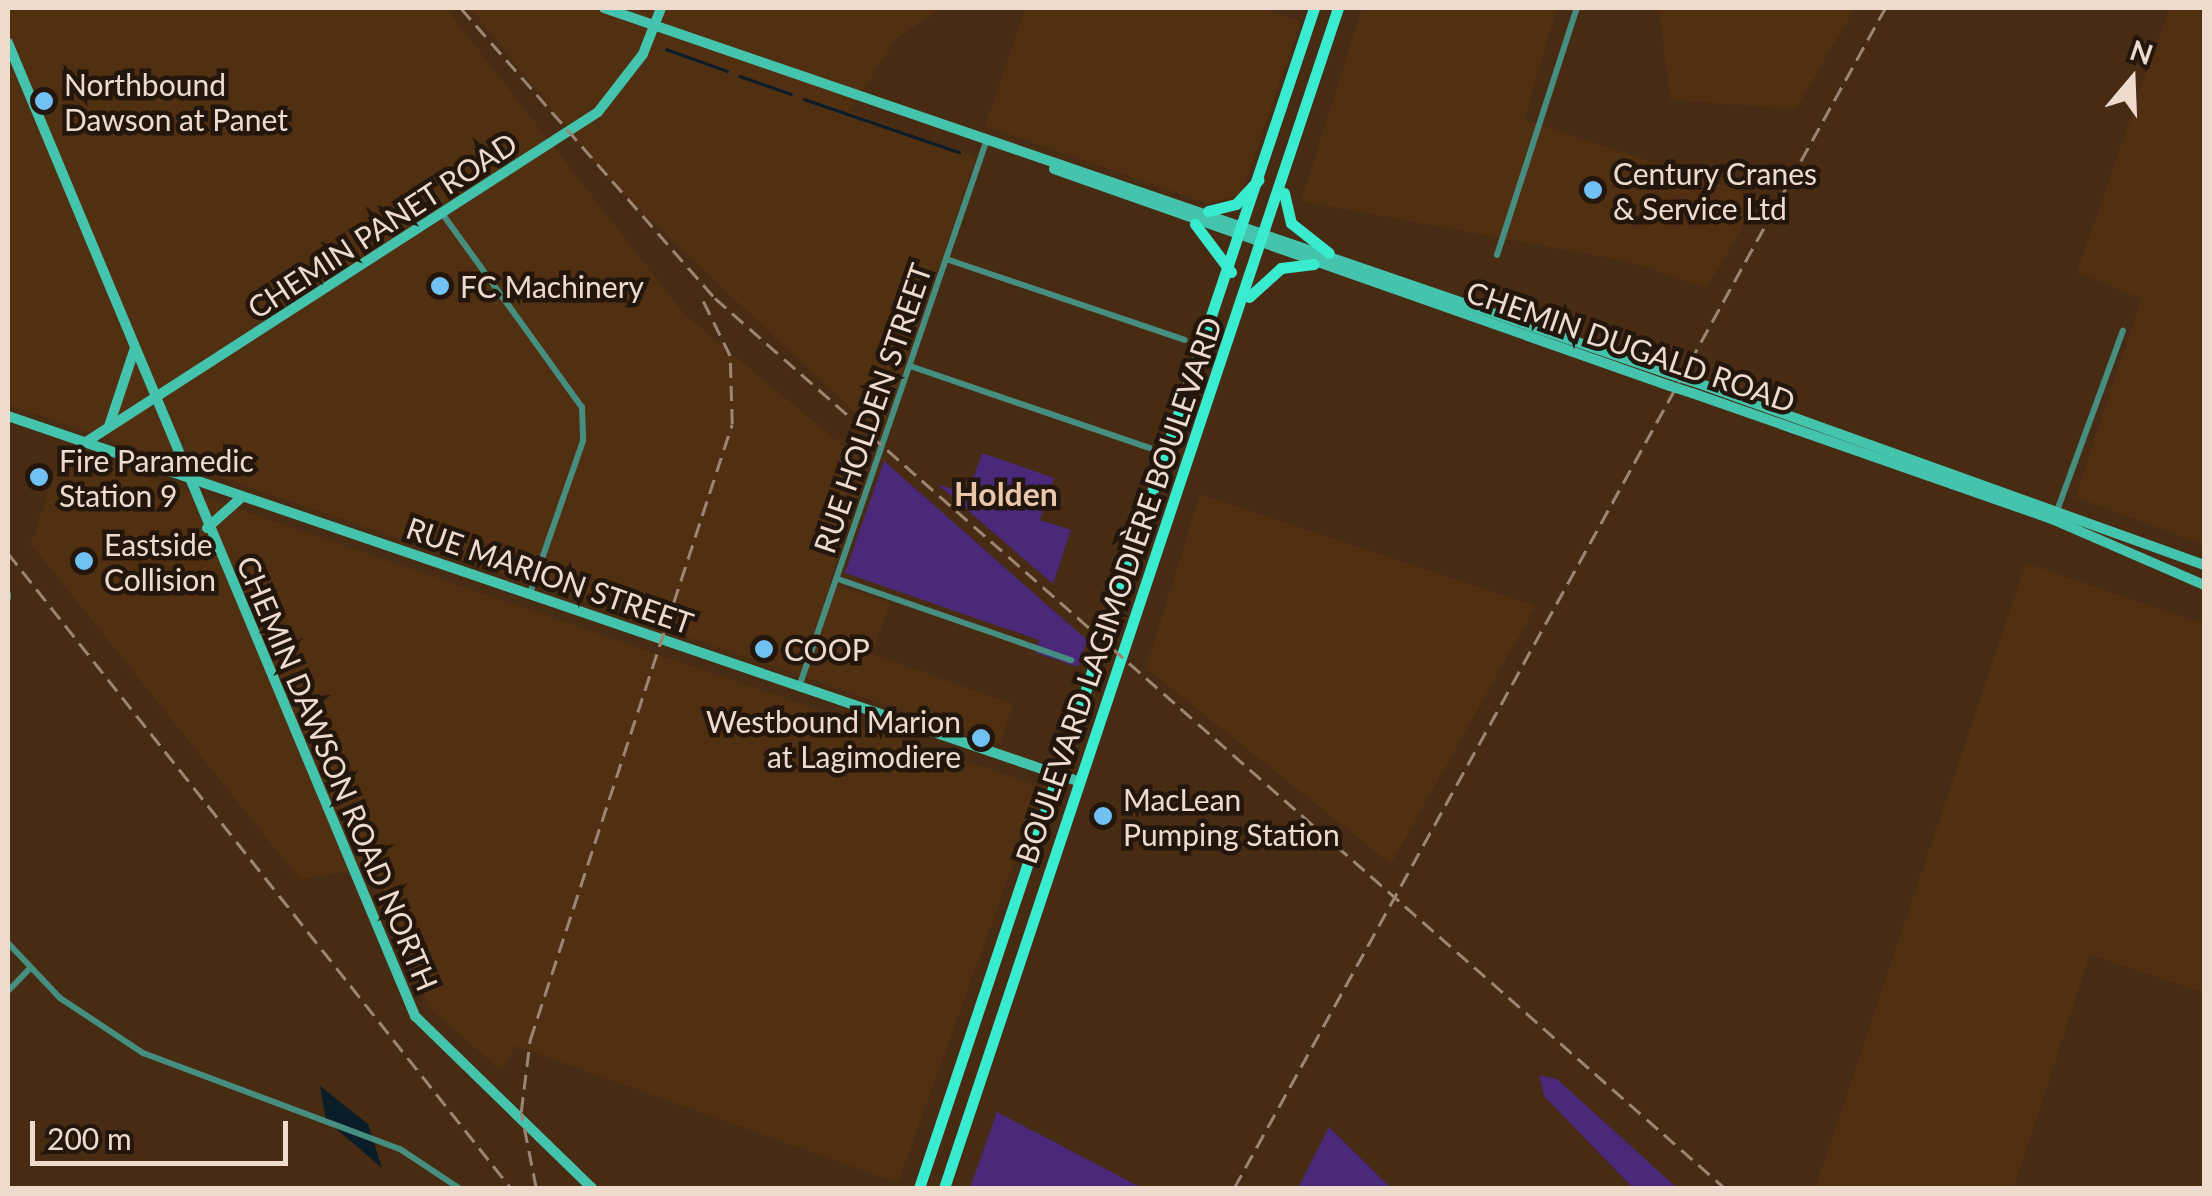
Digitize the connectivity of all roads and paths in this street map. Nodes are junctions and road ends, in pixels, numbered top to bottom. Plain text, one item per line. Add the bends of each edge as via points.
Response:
1 (604, 8) edge
2 (661, 8) edge
3 (1314, 8) edge
4 (1338, 8) edge
5 (1577, 8) edge
6 (655, 25) junction
7 (8, 42) edge
8 (986, 142) junction
9 (1039, 161) junction
10 (1286, 174) junction
11 (1260, 177) junction
12 (1208, 211) junction
13 (444, 216) junction
14 (1195, 224) junction
15 (1246, 224) junction
16 (1268, 232) junction
17 (1241, 240) junction
18 (1263, 247) junction
19 (1329, 252) junction
20 (1497, 255) dead end
21 (946, 259) junction
22 (1314, 264) junction
23 (1231, 272) junction
24 (1246, 300) junction
25 (2123, 330) dead end
26 (1185, 340) dead end
27 (135, 347) junction
28 (910, 366) junction
29 (1673, 381) junction
30 (1695, 388) junction
31 (156, 399) junction
32 (8, 416) edge
33 (108, 429) junction
34 (86, 442) junction
35 (1149, 448) dead end
36 (185, 478) junction
37 (242, 497) junction
38 (2058, 508) junction
39 (207, 528) junction
40 (2204, 565) edge
41 (838, 579) junction
42 (2204, 586) edge
43 (529, 594) junction
44 (1071, 660) dead end
45 (799, 687) junction
46 (1061, 776) junction
47 (1077, 781) junction
48 (8, 943) edge
49 (29, 970) junction
50 (8, 991) edge
51 (460, 1188) edge
52 (592, 1188) edge
53 (919, 1188) edge
54 (944, 1188) edge

1 - 6 main road, CHEMIN DUGALD ROAD
2 - 6 main road, CHEMIN PANET ROAD
3 - 11 main road, BOULEVARD LAGIMODIÈRE BOULEVARD
4 - 10 main road, BOULEVARD LAGIMODIÈRE BOULEVARD
5 - 20 street
6 - 8 main road, CHEMIN DUGALD ROAD
6 - 13 main road, CHEMIN PANET ROAD via 598,112
7 - 27 main road, CHEMIN DAWSON ROAD NORTH
8 - 9 main road, CHEMIN DUGALD ROAD
8 - 21 street, RUE HOLDEN STREET
9 - 12 main road, CHEMIN DUGALD ROAD
9 - 14 main road, CHEMIN DUGALD ROAD
10 - 16 main road, BOULEVARD LAGIMODIÈRE BOULEVARD
10 - 19 main road via 1288,218
11 - 12 main road via 1240,202
11 - 15 main road, BOULEVARD LAGIMODIÈRE BOULEVARD
12 - 15 main road, CHEMIN DUGALD ROAD
13 - 31 main road, CHEMIN PANET ROAD
13 - 43 street via 582,407 583,441
14 - 17 main road, CHEMIN DUGALD ROAD
14 - 23 main road
15 - 16 main road, CHEMIN DUGALD ROAD
15 - 17 main road, BOULEVARD LAGIMODIÈRE BOULEVARD
16 - 18 main road, BOULEVARD LAGIMODIÈRE BOULEVARD
16 - 19 main road, CHEMIN DUGALD ROAD
17 - 18 main road, CHEMIN DUGALD ROAD
17 - 23 main road, BOULEVARD LAGIMODIÈRE BOULEVARD
18 - 22 main road, CHEMIN DUGALD ROAD
18 - 24 main road, BOULEVARD LAGIMODIÈRE BOULEVARD
19 - 29 main road, CHEMIN DUGALD ROAD
21 - 26 street
21 - 28 street, RUE HOLDEN STREET
22 - 24 main road via 1273,272
22 - 29 main road, CHEMIN DUGALD ROAD
23 - 46 main road, BOULEVARD LAGIMODIÈRE BOULEVARD
24 - 47 main road, BOULEVARD LAGIMODIÈRE BOULEVARD
25 - 38 street
27 - 31 main road, CHEMIN DAWSON ROAD NORTH
27 - 33 main road
28 - 35 street
28 - 41 street, RUE HOLDEN STREET
29 - 30 main road, CHEMIN DUGALD ROAD, bridge
30 - 38 main road, CHEMIN DUGALD ROAD
30 - 42 main road, CHEMIN DUGALD ROAD via 2054,520
31 - 33 main road, CHEMIN PANET ROAD
31 - 36 main road, CHEMIN DAWSON ROAD NORTH
32 - 34 main road, RUE MARION STREET
33 - 34 main road, CHEMIN PANET ROAD
34 - 36 main road, RUE MARION STREET
36 - 37 main road, RUE MARION STREET
36 - 39 main road, CHEMIN DAWSON ROAD NORTH
37 - 39 main road
37 - 43 main road, RUE MARION STREET
38 - 40 main road, CHEMIN DUGALD ROAD
39 - 52 main road, CHEMIN DAWSON ROAD NORTH via 414,1016
41 - 44 street
41 - 45 street, RUE HOLDEN STREET
43 - 45 main road, RUE MARION STREET
45 - 46 main road, RUE MARION STREET
46 - 47 main road, RUE MARION STREET
46 - 53 main road, BOULEVARD LAGIMODIÈRE BOULEVARD
47 - 54 main road, BOULEVARD LAGIMODIÈRE BOULEVARD
48 - 49 street
49 - 50 street
49 - 51 street via 143,1053 400,1149

